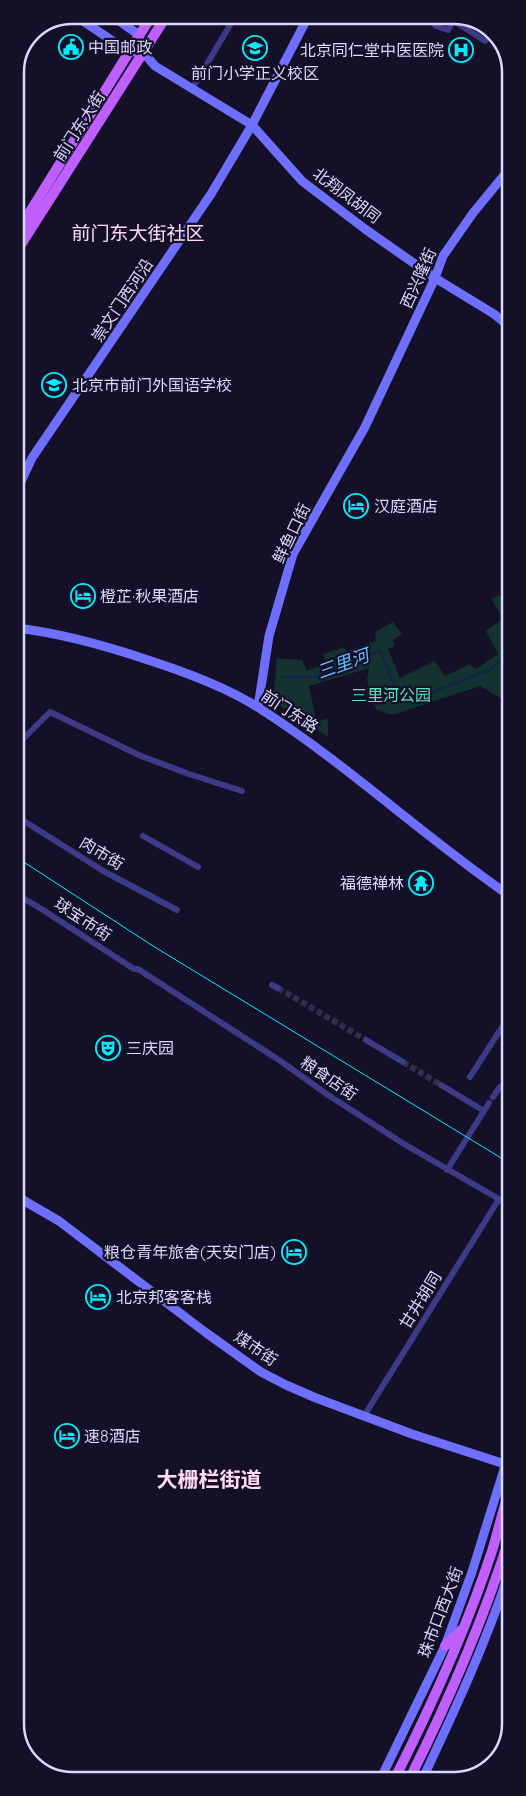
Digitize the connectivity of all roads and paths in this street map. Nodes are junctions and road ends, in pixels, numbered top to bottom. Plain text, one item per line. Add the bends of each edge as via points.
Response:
1 (87, 24) edge
2 (123, 24) edge
3 (147, 24) edge
4 (161, 24) edge
5 (231, 24) edge
6 (304, 24) edge
7 (434, 24) edge
8 (452, 24) edge
9 (465, 25) edge
10 (126, 26) joint
11 (140, 35) junction
12 (485, 41) dead end
13 (129, 52) junction
14 (143, 52) junction
15 (192, 89) junction
16 (252, 124) junction
17 (502, 178) edge
18 (24, 221) edge
19 (24, 240) edge
20 (435, 278) junction
21 (502, 320) edge
22 (385, 384) joint
23 (24, 475) edge
24 (24, 629) edge
25 (258, 707) junction
26 (24, 739) edge
27 (242, 791) dead end
28 (24, 821) edge
29 (143, 836) dead end
30 (198, 867) dead end
31 (502, 890) edge
32 (24, 899) edge
33 (177, 910) dead end
34 (134, 969) joint
35 (502, 1026) edge
36 (366, 1040) tunnel mouth
37 (403, 1062) tunnel mouth
38 (470, 1077) dead end
39 (441, 1085) tunnel mouth
40 (500, 1087) dead end
41 (493, 1097) dead end
42 (489, 1103) dead end
43 (484, 1111) junction
44 (447, 1170) junction
45 (499, 1199) junction
46 (24, 1201) edge
47 (502, 1201) edge
48 (364, 1416) junction
49 (502, 1463) edge
50 (502, 1483) edge
51 (502, 1516) edge
52 (502, 1561) edge
53 (502, 1596) edge
54 (465, 1626) junction
55 (445, 1646) junction
56 (384, 1772) edge
57 (398, 1772) edge
58 (413, 1772) edge
59 (426, 1772) edge

1 - 13 street
2 - 10 street
3 - 11 main road, 前门东大街
4 - 14 main road, 前门东大街
5 - 15 street
6 - 16 street, 崇文门西河沿
7 - 8 street via 448,30
9 - 12 street
10 - 11 street
11 - 13 main road, 前门东大街
11 - 14 street
13 - 14 street
13 - 18 main road, 前门东大街
14 - 15 street, 北翔凤胡同 via 155,66
14 - 19 main road, 前门东大街
15 - 16 street, 北翔凤胡同
16 - 20 street, 北翔凤胡同 via 302,181
16 - 23 street, 崇文门西河沿 via 211,194 32,458
17 - 20 street, 西兴隆街 via 443,256
20 - 21 street, 北翔凤胡同
20 - 22 street, 西兴隆街
22 - 25 street, 鲜鱼口街 via 355,447 293,554 269,636
24 - 25 street, 前门东路 via 56,633 132,654 191,674
25 - 31 street, 前门东路 via 320,749
26 - 27 street via 50,712 141,756
28 - 33 street, 肉市街 via 105,872
29 - 30 street
32 - 34 street, 球宝市街
34 - 44 street, 粮食店街
35 - 38 street
36 - 37 street
39 - 43 street
40 - 41 street
42 - 43 street
43 - 44 street
44 - 45 street, 粮食店街
45 - 47 street, 粮食店街
45 - 48 street, 甘井胡同
46 - 48 street, 煤市街 via 74,1232 261,1372 308,1395
48 - 49 street, 煤市街
50 - 55 street, 珠市口西大街
51 - 54 main road, 珠市口西大街
52 - 58 main road via 473,1643
53 - 59 street via 465,1688
54 - 55 main road
54 - 57 main road, 珠市口西大街 via 423,1724
55 - 56 street, 珠市口西大街

